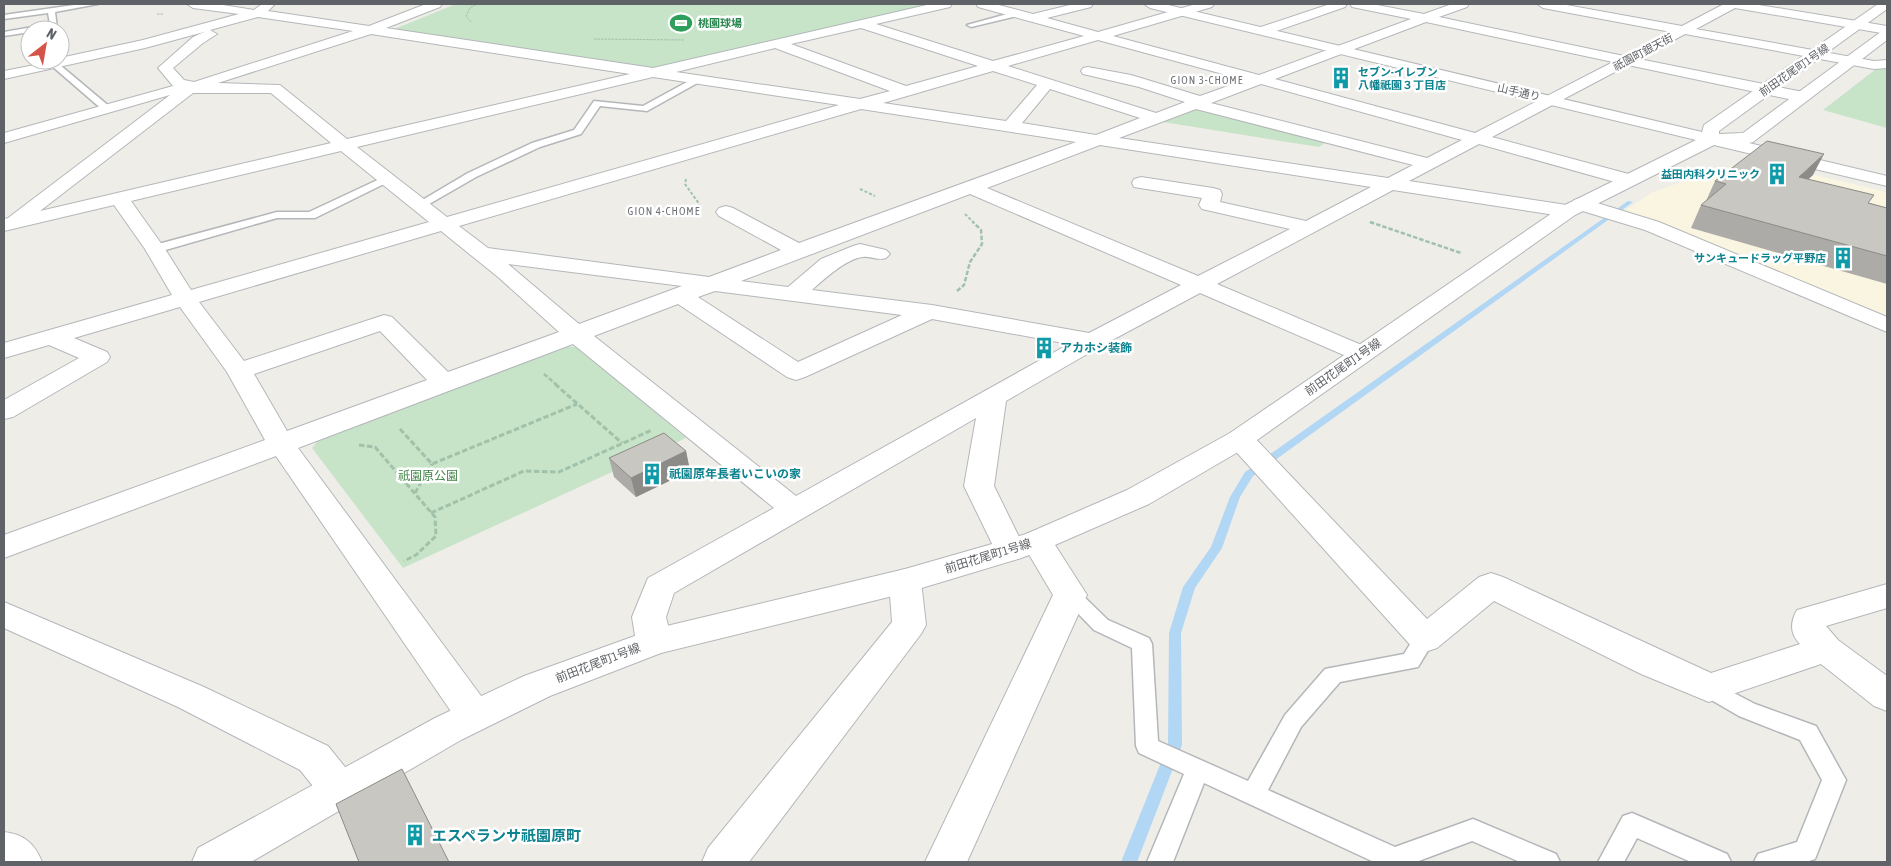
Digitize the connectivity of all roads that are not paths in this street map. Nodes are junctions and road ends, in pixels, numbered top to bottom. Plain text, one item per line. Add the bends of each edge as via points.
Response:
1 (94, 4) edge
2 (193, 4) edge
3 (436, 4) edge
4 (946, 4) edge
5 (982, 4) edge
6 (1087, 4) edge
7 (1150, 4) edge
8 (1208, 4) edge
9 (1341, 4) edge
10 (1356, 4) edge
11 (1463, 4) edge
12 (1543, 4) edge
13 (1733, 4) edge
14 (1886, 4) edge
15 (263, 8) edge
16 (51, 10) junction
17 (1182, 11) junction
18 (1018, 13) junction
19 (4, 17) edge
20 (1034, 18) junction
21 (1426, 18) junction
22 (235, 20) junction
23 (862, 24) junction
24 (971, 25) dead end
25 (1858, 25) junction
26 (370, 30) junction
27 (1263, 30) junction
28 (1685, 30) junction
29 (1887, 30) edge
30 (4, 34) edge
31 (1887, 34) edge
32 (1099, 35) junction
33 (1585, 36) dead end
34 (777, 44) junction
35 (1562, 47) junction
36 (1341, 49) junction
37 (1815, 55) junction
38 (70, 59) edge
39 (1626, 60) junction
40 (1850, 61) junction
41 (1887, 64) edge
42 (992, 66) junction
43 (22, 70) edge
44 (61, 70) edge
45 (1088, 71) dead end
46 (652, 73) junction
47 (4, 75) edge
48 (698, 79) junction
49 (1261, 79) junction
50 (1046, 84) junction
51 (191, 87) junction
52 (1766, 90) junction
53 (905, 91) junction
54 (1316, 94) junction
55 (1803, 97) junction
56 (1551, 99) junction
57 (1198, 103) junction
58 (858, 104) junction
59 (107, 109) junction
60 (1156, 118) junction
61 (1260, 120) junction
62 (1010, 127) junction
63 (4, 138) edge
64 (1479, 139) junction
65 (1712, 139) junction
66 (1096, 140) junction
67 (344, 146) junction
68 (1432, 164) junction
69 (386, 179) junction
70 (1629, 180) junction
71 (1887, 181) edge
72 (1141, 183) dead end
73 (1391, 184) junction
74 (972, 188) junction
75 (120, 199) junction
76 (420, 205) junction
77 (1594, 211) junction
78 (726, 212) road end
79 (443, 225) junction
80 (5, 226) edge
81 (1308, 227) junction
82 (155, 249) junction
83 (798, 251) junction
84 (482, 254) junction
85 (880, 254) dead end
86 (716, 283) junction
87 (1198, 284) junction
88 (794, 293) junction
89 (681, 296) junction
90 (185, 298) junction
91 (930, 312) junction
92 (1887, 325) edge
93 (576, 334) junction
94 (50, 337) junction
95 (1092, 341) junction
96 (4, 352) edge
97 (1362, 354) junction
98 (239, 371) junction
99 (444, 383) junction
100 (993, 397) junction
101 (4, 411) edge
102 (281, 444) junction
103 (1256, 456) junction
104 (794, 509) junction
105 (1024, 545) junction
106 (4, 547) edge
107 (905, 581) junction
108 (1070, 595) junction
109 (1887, 596) edge
110 (4, 614) edge
111 (1425, 639) junction
112 (654, 642) junction
113 (1826, 649) junction
114 (1709, 688) junction
115 (1887, 696) edge
116 (474, 715) junction
117 (1193, 767) junction
118 (339, 789) junction
119 (1253, 794) junction
120 (4, 852) edge
121 (1395, 860) edge
122 (21, 862) edge
123 (213, 862) edge
124 (724, 862) edge
125 (946, 862) edge
126 (1160, 862) edge
127 (1547, 862) edge
128 (1611, 862) edge
129 (1718, 862) edge
130 (1767, 862) edge

1 - 16 lane
2 - 15 street
3 - 26 street
4 - 23 street
5 - 18 street
6 - 20 street
7 - 17 street, 山手通り
8 - 17 street
9 - 27 street
10 - 21 street
11 - 21 street
12 - 28 street
13 - 25 street
13 - 28 street, 祇園町銀天街
14 - 25 street, 前田花尾町1号線
15 - 22 street
15 - 26 street
16 - 19 lane
16 - 30 lane via 54,26
17 - 27 street, 山手通り
17 - 32 street
18 - 20 street
18 - 24 lane
20 - 32 street
21 - 35 street
21 - 36 street
22 - 38 street via 145,44
22 - 51 street via 198,40 165,68 179,84
23 - 34 street
23 - 42 street
25 - 29 street
25 - 37 street, 前田花尾町1号線
26 - 46 street
26 - 51 street
27 - 36 street, 山手通り
28 - 37 street
28 - 39 street, 祇園町銀天街
31 - 40 street, 前田花尾町1号線
32 - 42 street
32 - 49 street
33 - 35 street
34 - 46 street
34 - 53 street
35 - 39 street
36 - 49 street
36 - 56 street, 山手通り
37 - 40 street
37 - 52 street, 前田花尾町1号線
39 - 52 street
39 - 56 street, 祇園町銀天街
40 - 41 street
40 - 55 street, 前田花尾町1号線
42 - 50 street
42 - 53 street
43 - 47 street
44 - 59 lane
45 - 57 street via 1134,79 1168,89
46 - 48 street
46 - 67 street
48 - 58 street
48 - 76 lane via 644,108 597,103 578,132 536,145
49 - 54 street
49 - 57 street
50 - 60 street
50 - 62 street
51 - 59 street via 168,90
51 - 67 street via 275,88
51 - 80 street
52 - 55 street
52 - 65 street, 前田花尾町1号線 via 1710,130
53 - 58 street
54 - 61 street
54 - 64 street
55 - 65 street, 前田花尾町1号線 via 1747,138
56 - 64 street, 祇園町銀天街
56 - 65 street, 山手通り
57 - 60 street
57 - 61 street
58 - 62 street
58 - 79 street
59 - 63 street
60 - 66 street
61 - 68 street
62 - 66 street
64 - 68 street, 祇園町銀天街
64 - 70 street
65 - 70 street, 前田花尾町1号線
65 - 71 street, 山手通り
66 - 73 street
66 - 74 street
67 - 69 street
67 - 75 street
68 - 73 street, 祇園町銀天街
69 - 76 street
69 - 82 lane via 311,216 277,215
70 - 77 street, 前田花尾町1号線
72 - 81 street via 1213,194 1209,205
73 - 77 street
73 - 81 street, 祇園町銀天街
74 - 83 street
74 - 87 street
75 - 80 street
75 - 82 street
76 - 79 street
77 - 92 street via 1652,226
77 - 97 street, 前田花尾町1号線 via 1492,264
78 - 83 street
79 - 84 street
79 - 90 street
81 - 87 street, 祇園町銀天街
82 - 90 street
83 - 86 street
84 - 86 street
84 - 93 street
85 - 88 street via 860,250 844,257 829,264
86 - 88 street
86 - 89 street
87 - 95 street, 祇園町銀天街
87 - 97 street
88 - 91 street
89 - 91 street via 796,372
89 - 93 street
90 - 94 street
90 - 98 street
91 - 95 street
93 - 99 street
93 - 104 street
94 - 96 street
94 - 101 street via 98,358
95 - 100 street, 祇園町銀天街
97 - 103 street, 前田花尾町1号線
98 - 99 street via 384,322
98 - 102 street
99 - 102 street
100 - 104 street, 祇園町銀天街
100 - 105 street via 979,486
102 - 106 street
102 - 116 street
103 - 105 street, 前田花尾町1号線 via 1138,497
103 - 111 street
104 - 112 street, 祇園町銀天街 via 660,586 649,617
105 - 107 street, 前田花尾町1号線
105 - 108 street
107 - 112 street, 前田花尾町1号線
107 - 124 street via 909,625
108 - 117 lane via 1101,625 1142,644 1147,746
108 - 125 street
109 - 113 street via 1810,619 1809,632
110 - 118 street via 191,697 314,758
111 - 114 street via 1490,585
111 - 119 lane via 1411,661 1333,675 1293,721
112 - 116 street, 前田花尾町1号線 via 537,686
113 - 114 street
113 - 115 street
114 - 130 lane via 1747,710 1808,733 1834,780 1806,852
116 - 118 street, 前田花尾町1号線
117 - 119 lane
117 - 126 lane
118 - 123 street, 前田花尾町1号線
119 - 121 lane
120 - 122 street via 11,852
121 - 127 lane via 1473,830
128 - 129 lane via 1632,824

